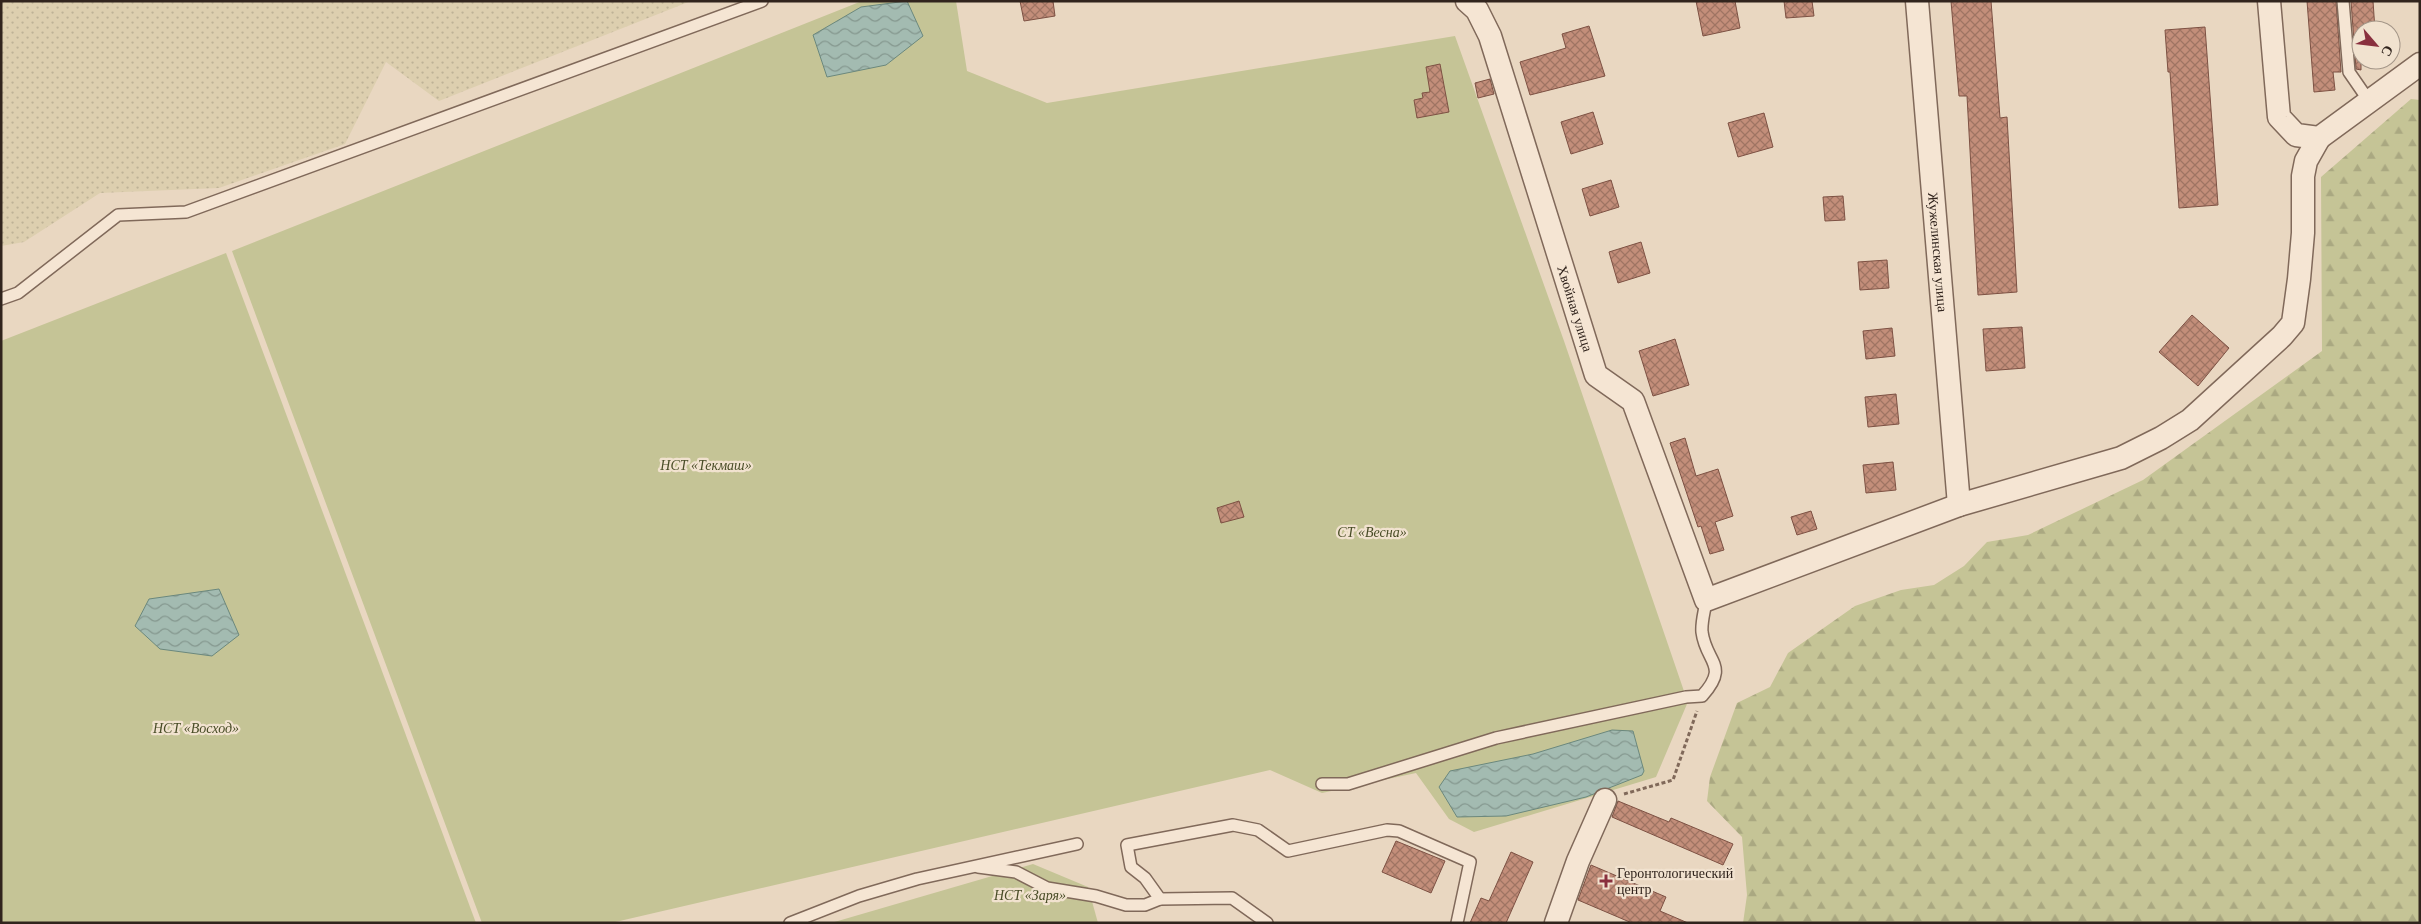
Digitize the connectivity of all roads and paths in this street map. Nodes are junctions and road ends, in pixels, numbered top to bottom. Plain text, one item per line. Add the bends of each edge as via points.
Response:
1 (762, 1) edge
2 (1467, 1) edge
3 (1917, 1) edge
4 (2268, 1) edge
5 (2343, 1) edge
6 (2420, 64) edge
7 (2370, 101) junction
8 (2319, 138) junction
9 (1, 300) edge
10 (1958, 505) junction
11 (1706, 600) junction
12 (1702, 696) junction
13 (1322, 784) dead end
14 (1605, 800) joint
15 (1077, 844) dead end
16 (978, 867) junction
17 (1160, 899) junction
18 (790, 923) edge
19 (1267, 923) edge
20 (1457, 923) edge
21 (1556, 923) edge

1 - 9 lane via 186,212 118,215 18,293
2 - 11 street, Хвойная улица via 1477,10 1490,36 1596,375 1632,401
3 - 10 street, Жужелинская улица
4 - 8 street via 2280,117 2296,136
5 - 7 lane via 2349,72
6 - 7 street
7 - 8 street
8 - 10 street via 2306,161 2303,176 2299,279 2293,323 2282,336 2190,420 2161,438 2121,458
10 - 11 street
11 - 12 lane via 1702,631 1717,670 1712,685
12 - 13 lane via 1496,738 1348,784
12 - 14 path via 1673,780
14 - 21 street via 1578,860
15 - 16 lane
16 - 17 lane via 1016,872 1047,888 1126,905 1145,905
16 - 18 lane via 917,879
17 - 19 lane via 1232,898
17 - 20 lane via 1145,878 1131,867 1127,845 1233,825 1258,830 1288,851 1387,830 1399,831 1470,862

